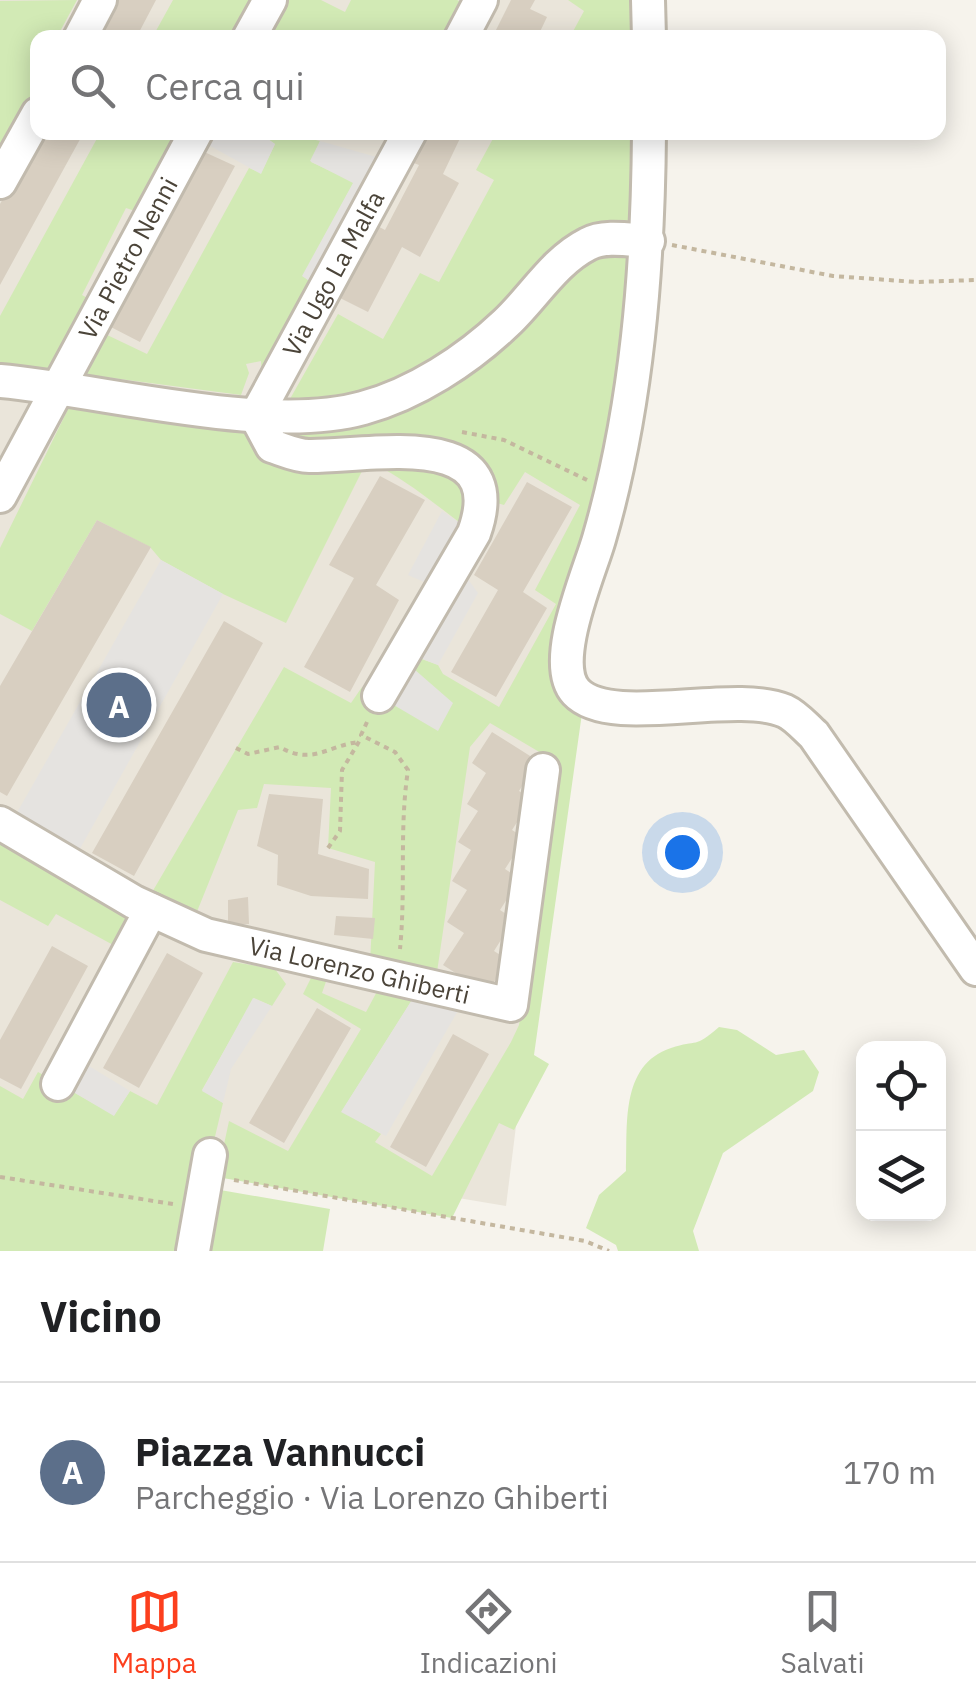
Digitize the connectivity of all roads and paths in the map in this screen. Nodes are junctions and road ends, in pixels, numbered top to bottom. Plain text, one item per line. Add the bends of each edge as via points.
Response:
1 (100, 0) edge
2 (270, 0) edge
3 (481, 0) edge
4 (648, 0) edge
5 (84, 30) edge
6 (253, 30) edge
7 (465, 30) edge
8 (650, 30) edge
9 (30, 128) edge
10 (192, 140) edge
11 (406, 140) edge
12 (649, 140) edge
13 (0, 182) edge
14 (648, 241) junction
15 (976, 280) edge
16 (0, 381) edge
17 (59, 386) junction
18 (256, 416) junction
19 (0, 496) edge
20 (379, 696) joint
21 (361, 735) junction
22 (359, 742) junction
23 (236, 748) dead end
24 (543, 770) dead end
25 (0, 823) edge
26 (328, 848) dead end
27 (151, 910) junction
28 (976, 969) edge
29 (397, 979) junction
30 (58, 1084) dead end
31 (207, 1165) joint
32 (0, 1177) edge
33 (200, 1208) junction
34 (194, 1251) edge
35 (610, 1251) edge

1 - 5 street
2 - 6 street
3 - 7 street
4 - 8 street
9 - 13 street
10 - 17 street, Via Pietro Nenni
11 - 18 street, Via Ugo La Malfa
12 - 14 street
14 - 15 path via 833,276
14 - 18 street via 590,242 474,350 388,400 319,415
14 - 28 street via 614,482 574,617 567,676 577,693 598,704 762,704 789,712 814,735
16 - 17 street
17 - 18 street
17 - 19 street, Via Pietro Nenni
18 - 20 street via 272,446 304,456 410,450 456,460 477,481 483,508 474,532
20 - 21 path
21 - 22 path
21 - 29 path via 395,752 408,770
22 - 23 path via 323,755 296,756 280,747 248,754
22 - 26 path via 342,770 340,831
24 - 29 street, Via Lorenzo Ghiberti via 511,1005
25 - 27 street, Via Lorenzo Ghiberti
27 - 29 street, Via Lorenzo Ghiberti via 206,935
27 - 30 street
31 - 33 street
31 - 35 path
32 - 33 path
33 - 34 street

